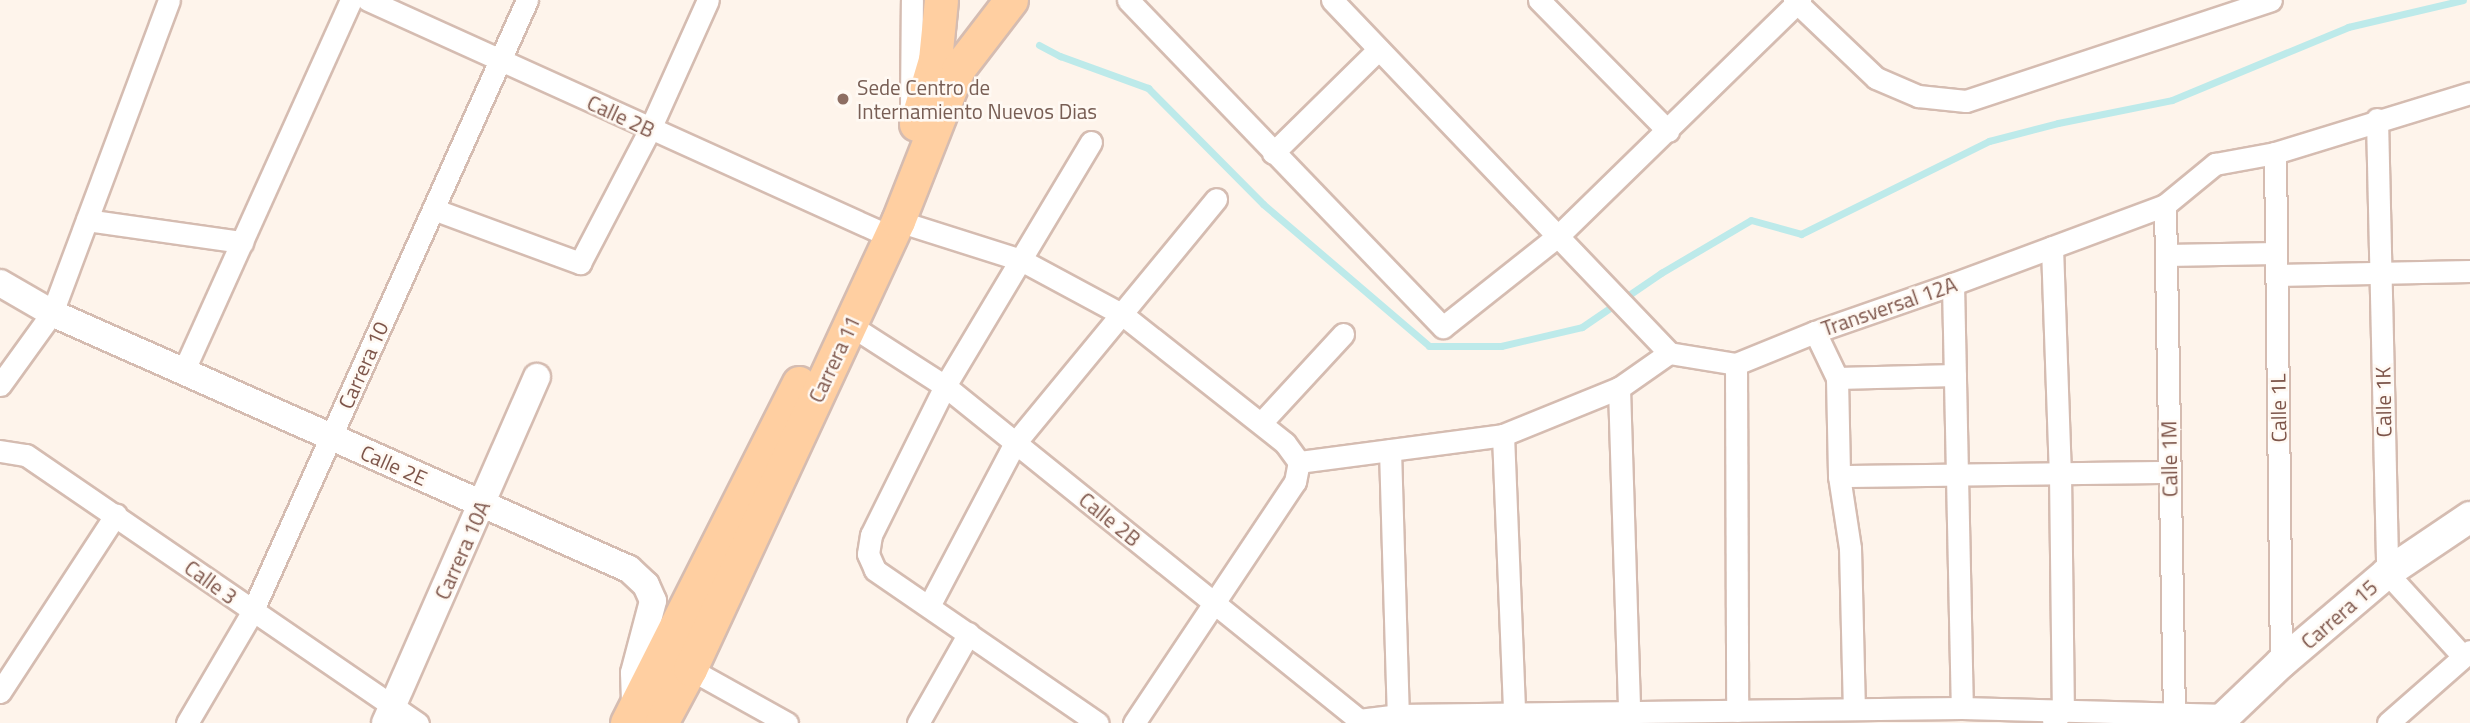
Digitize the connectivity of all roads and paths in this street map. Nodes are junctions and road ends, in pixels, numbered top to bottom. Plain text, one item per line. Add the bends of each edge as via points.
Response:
1 (169, 0) edge
2 (351, 0) edge
3 (368, 0) edge
4 (527, 0) edge
5 (708, 0) edge
6 (912, 0) edge
7 (941, 0) edge
8 (1011, 0) edge
9 (1128, 0) edge
10 (1332, 0) edge
11 (1539, 0) edge
12 (1797, 1) edge
13 (2263, 1) edge
14 (1379, 49) junction
15 (500, 60) junction
16 (947, 65) junction
17 (2470, 93) edge
18 (2377, 119) junction
19 (650, 130) junction
20 (1668, 131) junction
21 (911, 140) junction
22 (1091, 142) dead end
23 (1273, 153) junction
24 (2275, 153) junction
25 (1216, 199) dead end
26 (2165, 205) junction
27 (433, 209) junction
28 (87, 220) junction
29 (887, 226) junction
30 (1559, 235) junction
31 (242, 242) junction
32 (2052, 247) junction
33 (2276, 253) junction
34 (2165, 255) junction
35 (1021, 260) junction
36 (2470, 271) edge
37 (2381, 273) junction
38 (2276, 275) junction
39 (0, 283) edge
40 (1953, 284) junction
41 (52, 313) junction
42 (1123, 315) junction
43 (850, 325) junction
44 (1815, 332) junction
45 (1343, 334) dead end
46 (1669, 353) junction
47 (1736, 364) junction
48 (183, 372) junction
49 (1955, 375) junction
50 (537, 376) dead end
51 (1837, 378) junction
52 (0, 385) edge
53 (945, 386) junction
54 (1619, 388) junction
55 (1261, 423) junction
56 (1503, 435) junction
57 (331, 437) junction
58 (1015, 443) junction
59 (1390, 450) junction
60 (0, 451) edge
61 (1299, 462) junction
62 (2169, 472) junction
63 (2060, 473) junction
64 (1957, 474) junction
65 (1839, 476) junction
66 (482, 505) junction
67 (116, 514) junction
68 (2470, 517) edge
69 (2387, 573) junction
70 (1216, 605) junction
71 (929, 606) junction
72 (252, 612) junction
73 (969, 633) junction
74 (2466, 653) edge
75 (2281, 663) junction
76 (690, 669) junction
77 (0, 692) edge
78 (1962, 708) junction
79 (1854, 709) junction
80 (1737, 711) junction
81 (1629, 712) junction
82 (2174, 714) junction
83 (389, 715) edge
84 (1398, 715) junction
85 (1908, 716) edge
86 (1768, 717) edge
87 (2057, 717) edge
88 (1508, 718) edge
89 (646, 719) edge
90 (2223, 719) edge
91 (1360, 722) edge
92 (187, 723) edge
93 (418, 723) edge
94 (787, 723) edge
95 (918, 723) edge
96 (1098, 723) edge
97 (1134, 723) edge
98 (2388, 723) edge

1 - 28 street
2 - 31 street
3 - 15 street, Calle 2B
4 - 15 street, Carrera 10
5 - 19 street
6 - 21 street
7 - 16 main road, Carrera 11
8 - 16 main road, Carrera 11
9 - 23 street
10 - 14 street
11 - 20 street
12 - 13 street via 1876,78 1918,96 1966,101
12 - 20 street
14 - 23 street
14 - 30 street
15 - 19 street, Calle 2B
15 - 27 street, Carrera 10
16 - 21 main road, Carrera 11
16 - 29 main road, Carrera 11
17 - 18 street, Transversal 12A
18 - 24 street, Transversal 12A
18 - 37 street, Calle 1K
19 - 27 street via 580,262
19 - 29 street, Calle 2B
20 - 30 street
21 - 29 main road, Carrera 11
22 - 35 street
23 - 30 street via 1443,327
24 - 26 street, Transversal 12A via 2215,164
24 - 33 street, Calle 1L
25 - 42 street
26 - 32 street, Transversal 12A
26 - 34 street, Calle 1M
27 - 57 street, Carrera 10
28 - 31 street
28 - 41 street
29 - 35 street, Calle 2B
29 - 43 main road, Carrera 11
29 - 89 main road, Carrera 11
30 - 46 street
31 - 48 street
32 - 40 street, Transversal 12A
32 - 63 street
33 - 34 street
33 - 38 street, Calle 1L
34 - 62 street, Calle 1M
35 - 42 street, Calle 2B
35 - 53 street
36 - 37 street
37 - 38 street
37 - 69 street, Calle 1K
38 - 75 street, Calle 1L
39 - 41 street, Calle 2E
40 - 44 street, Transversal 12A
40 - 49 street
41 - 48 street, Calle 2E
41 - 52 street
42 - 55 street, Calle 2B
42 - 58 street
43 - 53 street, Calle 2B
43 - 76 main road, Carrera 11
44 - 47 street, Transversal 12A
44 - 51 street
45 - 55 street
46 - 47 street
46 - 54 street
47 - 80 street
48 - 57 street, Calle 2E
49 - 51 street
49 - 64 street
50 - 66 street, Carrera 10A
51 - 65 street
53 - 58 street, Calle 2B
53 - 71 street via 871,535 868,554 875,570
54 - 56 street
54 - 81 street
55 - 61 street, Calle 2B
56 - 59 street
56 - 88 street
57 - 66 street, Calle 2E
57 - 72 street, Carrera 10
58 - 70 street, Calle 2B
58 - 71 street
59 - 61 street
59 - 84 street
60 - 67 street, Calle 3 via 26,455
61 - 70 street via 1295,482
62 - 63 street
62 - 82 street, Calle 1M
63 - 64 street
63 - 87 street
64 - 65 street
64 - 78 street
65 - 79 street via 1850,548
66 - 83 street, Carrera 10A
66 - 89 street, Calle 2E via 629,569 646,585 653,601 635,673
67 - 72 street, Calle 3
67 - 77 street
68 - 69 main road, Carrera 15
69 - 74 street
69 - 75 main road, Carrera 15
70 - 91 street, Calle 2B
70 - 97 street
71 - 73 street
72 - 83 street, Calle 3
72 - 92 street, Carrera 10
73 - 95 street
73 - 96 street
74 - 98 street
75 - 90 main road, Carrera 15
76 - 89 main road, Carrera 11
76 - 94 street
78 - 85 street
78 - 87 street
79 - 85 street
79 - 86 street
80 - 81 street
80 - 86 street
81 - 88 street
82 - 87 street
82 - 90 street
83 - 93 street, Calle 3
84 - 88 street
84 - 91 street

